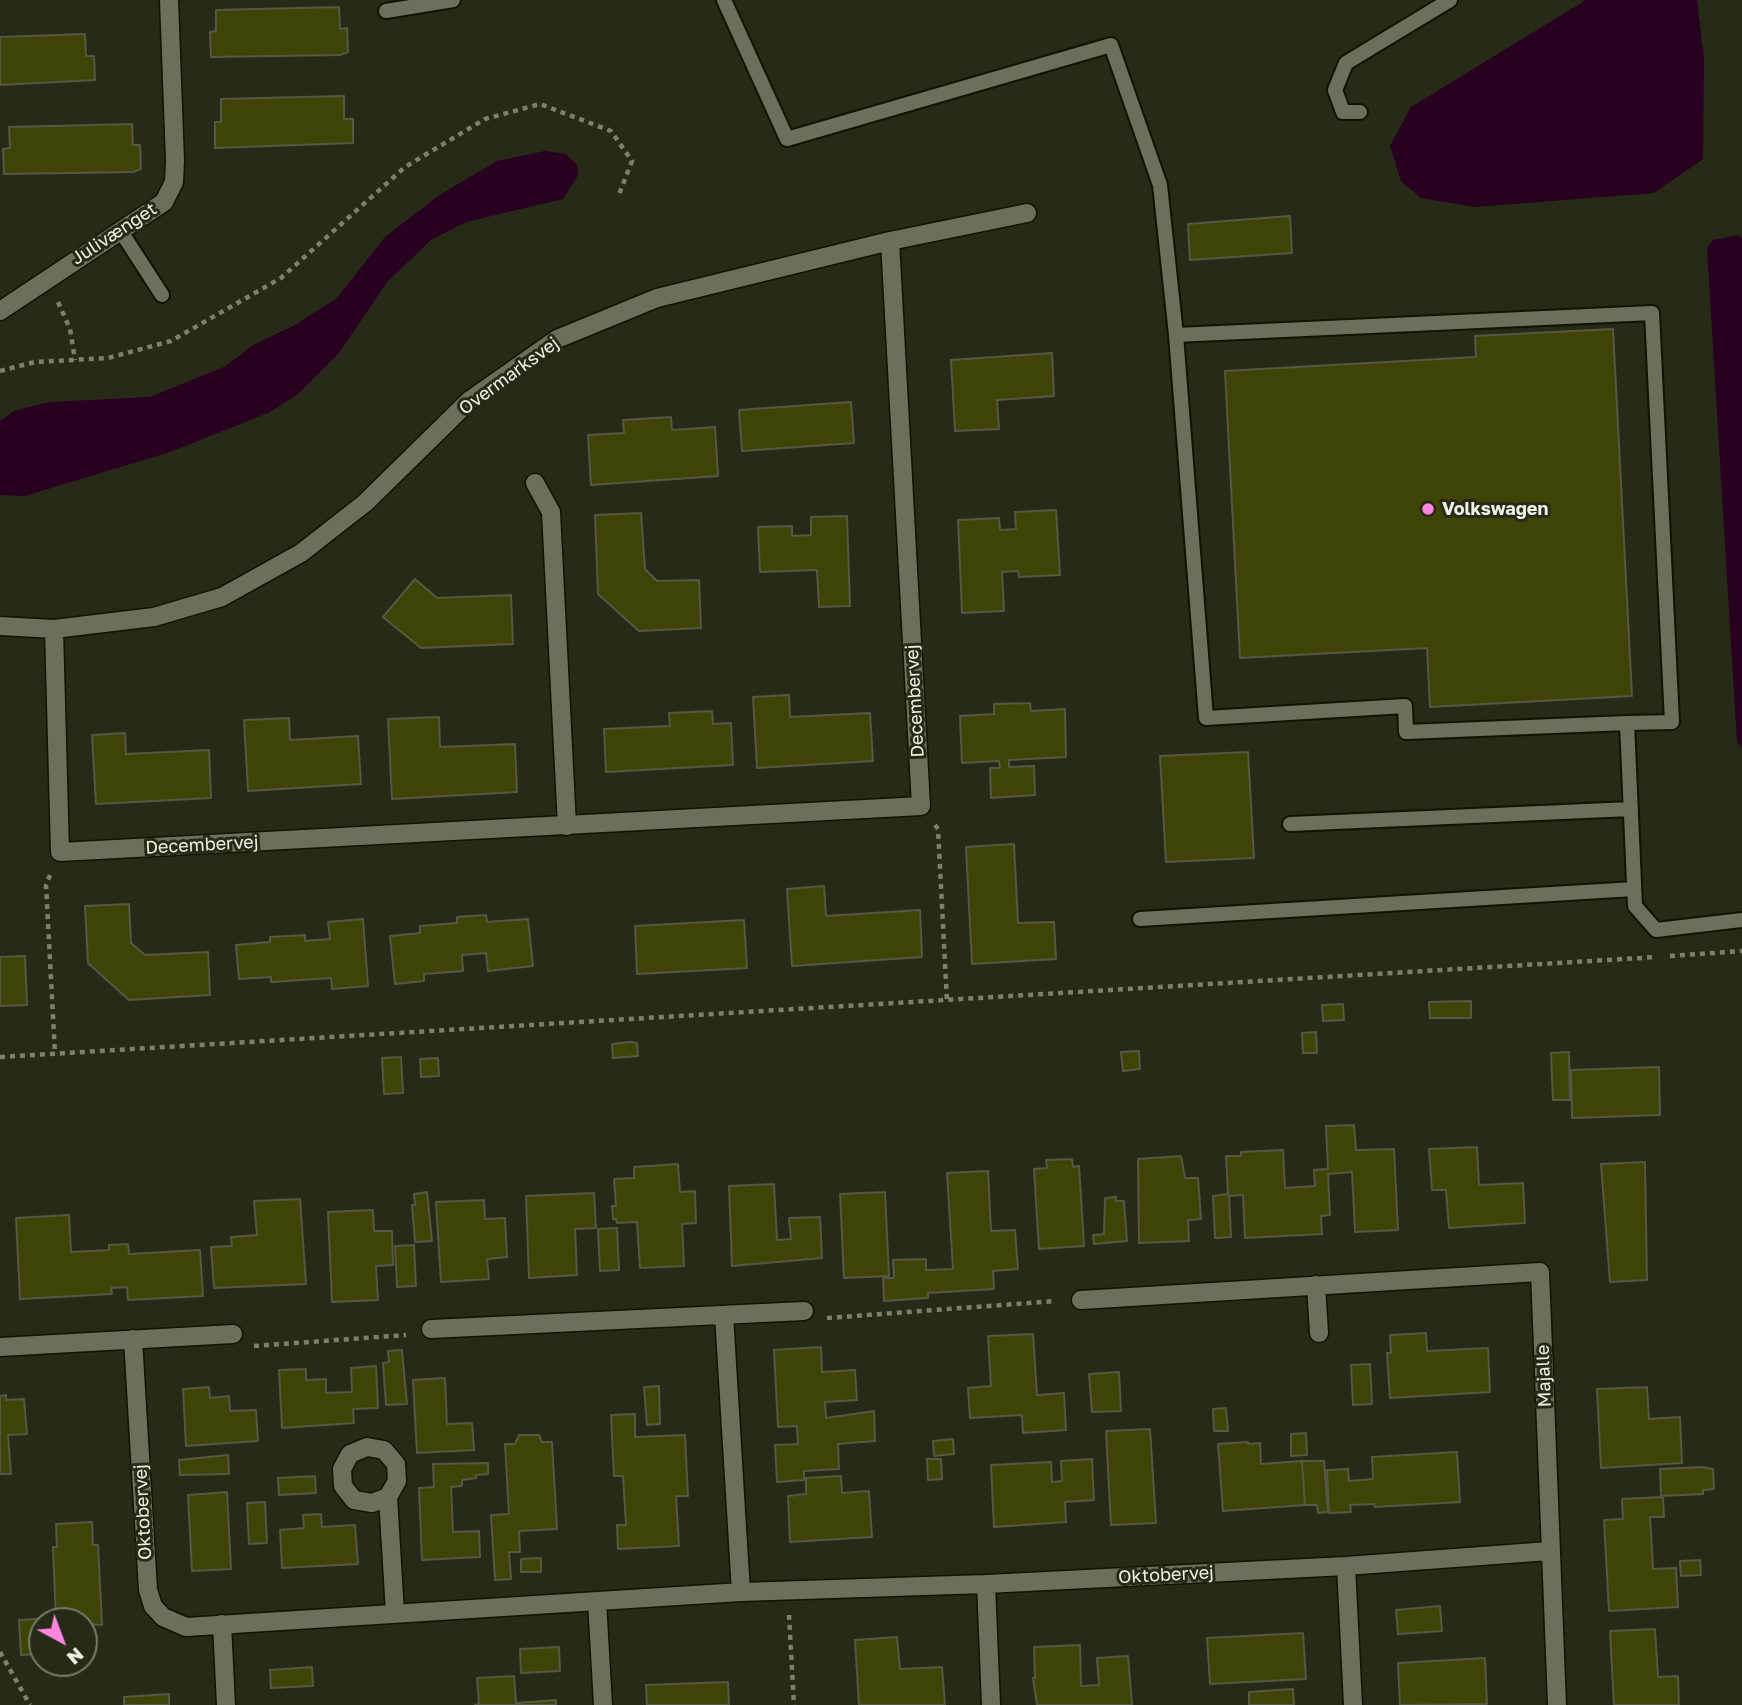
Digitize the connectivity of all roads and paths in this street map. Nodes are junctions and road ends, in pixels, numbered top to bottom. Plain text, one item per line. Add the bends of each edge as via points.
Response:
1 (169, 0) edge
2 (453, 0) edge
3 (724, 0) edge
4 (1450, 0) edge
5 (386, 11) dead end
6 (1360, 112) dead end
7 (618, 197) dead end
8 (1027, 213) dead end
9 (120, 230) junction
10 (890, 241) junction
11 (43, 282) junction
12 (162, 295) dead end
13 (0, 311) edge
14 (1176, 335) junction
15 (75, 359) junction
16 (0, 371) edge
17 (535, 482) dead end
18 (0, 626) edge
19 (54, 629) junction
20 (1627, 723) junction
21 (921, 807) junction
22 (1631, 809) junction
23 (1290, 824) dead end
24 (567, 826) junction
25 (60, 852) junction
26 (1634, 889) junction
27 (1140, 919) dead end
28 (1742, 920) edge
29 (1742, 951) edge
30 (947, 1002) junction
31 (55, 1054) junction
32 (0, 1057) edge
33 (1317, 1285) junction
34 (1081, 1300) joint
35 (804, 1311) joint
36 (724, 1315) junction
37 (431, 1329) joint
38 (1320, 1333) dead end
39 (233, 1334) joint
40 (133, 1339) junction
41 (0, 1347) edge
42 (388, 1497) dead end
43 (1549, 1551) junction
44 (1346, 1566) junction
45 (986, 1584) junction
46 (790, 1590) junction
47 (741, 1592) junction
48 (597, 1601) junction
49 (395, 1613) junction
50 (222, 1624) junction
51 (0, 1652) edge
52 (30, 1705) edge
53 (226, 1705) edge
54 (603, 1705) edge
55 (794, 1705) edge
56 (991, 1705) edge
57 (1353, 1705) edge
58 (1557, 1705) edge

1 - 9 street, Julivænget via 174,182 164,202
2 - 5 lane
3 - 14 lane via 787,139 1111,45 1160,185
4 - 6 lane via 1346,63 1335,90 1343,112
7 - 15 path via 632,161 611,131 540,104 485,119 405,167 270,284 171,341 108,358
8 - 10 street, Overmarksvej
9 - 11 street, Julivænget
9 - 12 lane
10 - 19 street, Overmarksvej via 657,298 557,339 470,400 365,503 301,553 222,597 154,617
10 - 21 street, Decembervej
11 - 13 street, Julivænget
11 - 15 path via 61,306
14 - 20 lane via 1206,718 1405,706 1406,732
14 - 20 lane via 1652,313 1672,722
15 - 16 path
17 - 24 street via 551,512
18 - 19 street, Overmarksvej
19 - 25 street
20 - 22 lane
21 - 24 street, Decembervej
21 - 30 path via 938,829
22 - 23 lane
22 - 26 lane
24 - 25 street, Decembervej
25 - 31 path via 46,885
26 - 27 lane
26 - 28 lane via 1635,906 1657,930
29 - 30 path
30 - 31 path
31 - 32 path
33 - 34 street, Majalle
33 - 38 street
33 - 43 street, Majalle via 1541,1272
34 - 35 path via 820,1319
35 - 36 street
36 - 37 street
36 - 47 street
37 - 39 path via 397,1338 250,1347
39 - 40 street
40 - 41 street
40 - 50 street, Oktobervej via 148,1590 153,1606 173,1624
42 - 49 street
43 - 44 street, Oktobervej
43 - 58 street, Majalle
44 - 45 street, Oktobervej
44 - 57 street
45 - 46 street, Oktobervej
45 - 56 street
46 - 47 street, Oktobervej
46 - 55 path
47 - 48 street, Oktobervej
48 - 49 street, Oktobervej
48 - 54 street
49 - 50 street, Oktobervej
50 - 53 street
51 - 52 path

